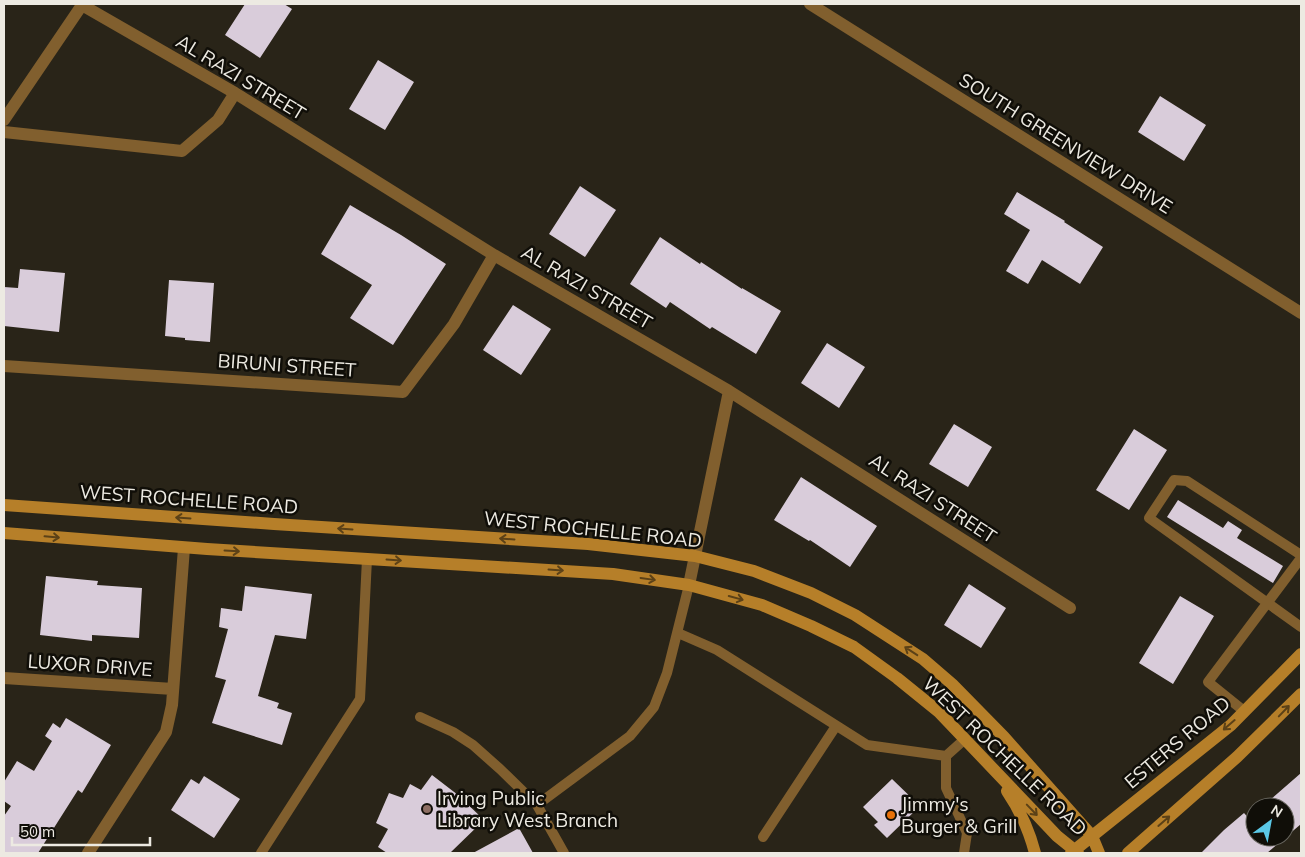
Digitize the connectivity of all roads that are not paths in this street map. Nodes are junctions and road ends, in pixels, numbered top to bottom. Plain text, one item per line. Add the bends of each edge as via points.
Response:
1 (810, 4) edge
2 (82, 5) edge
3 (235, 93) junction
4 (4, 120) edge
5 (4, 132) edge
6 (494, 255) junction
7 (1301, 313) edge
8 (4, 366) edge
9 (729, 391) junction
10 (4, 505) edge
11 (4, 533) edge
12 (184, 548) junction
13 (695, 556) junction
14 (1301, 556) edge
15 (368, 559) junction
16 (689, 585) junction
17 (1268, 603) junction
18 (1070, 608) dead end
19 (1301, 627) edge
20 (678, 633) junction
21 (1301, 654) edge
22 (4, 678) edge
23 (173, 689) junction
24 (1301, 694) edge
25 (1244, 711) junction
26 (420, 717) dead end
27 (836, 726) junction
28 (964, 739) junction
29 (946, 756) junction
30 (987, 762) junction
31 (538, 805) junction
32 (1092, 836) junction
33 (764, 837) dead end
34 (1074, 852) edge
35 (88, 853) edge
36 (262, 853) edge
37 (564, 853) edge
38 (964, 853) edge
39 (1035, 853) edge
40 (1099, 853) edge
41 (1128, 853) edge

1 - 7 street, SOUTH GREENVIEW DRIVE
2 - 3 street, AL RAZI STREET
2 - 4 street
3 - 5 street via 218,120 182,151
3 - 6 street, AL RAZI STREET
6 - 8 street, BIRUNI STREET via 454,324 403,392
6 - 9 street, AL RAZI STREET
9 - 13 street
9 - 18 street, AL RAZI STREET
13 -> 10 street, WEST ROCHELLE ROAD via 588,544
11 -> 12 street, WEST ROCHELLE ROAD
12 -> 15 street, WEST ROCHELLE ROAD
12 - 23 street
13 - 16 street
32 -> 13 street, WEST ROCHELLE ROAD via 1004,737 923,659 855,615 811,593 754,571
14 - 17 lane
14 - 17 lane via 1187,481 1174,480 1149,518
15 -> 16 street, WEST ROCHELLE ROAD via 613,574
15 - 36 lane via 360,699
16 - 20 lane
16 -> 28 street, WEST ROCHELLE ROAD via 762,605 854,647 939,712
17 - 19 lane
17 - 25 lane via 1208,682
20 - 27 lane via 717,650
20 - 31 lane via 654,707 630,736
21 - 25 street, ESTERS ROAD
22 - 23 street, LUXOR DRIVE
23 - 35 street via 166,732
41 -> 24 street via 1237,758
25 -> 32 street, ESTERS ROAD via 1231,725
26 - 31 lane via 473,745
27 - 29 lane via 867,745
27 - 33 lane
28 - 29 lane
28 - 30 street, WEST ROCHELLE ROAD
29 - 38 lane via 946,788 968,833
30 -> 34 street, WEST ROCHELLE ROAD
30 - 39 street via 1014,802 1030,834
31 - 37 lane
32 - 34 street, ESTERS ROAD
32 - 40 street, WEST ROCHELLE ROAD

